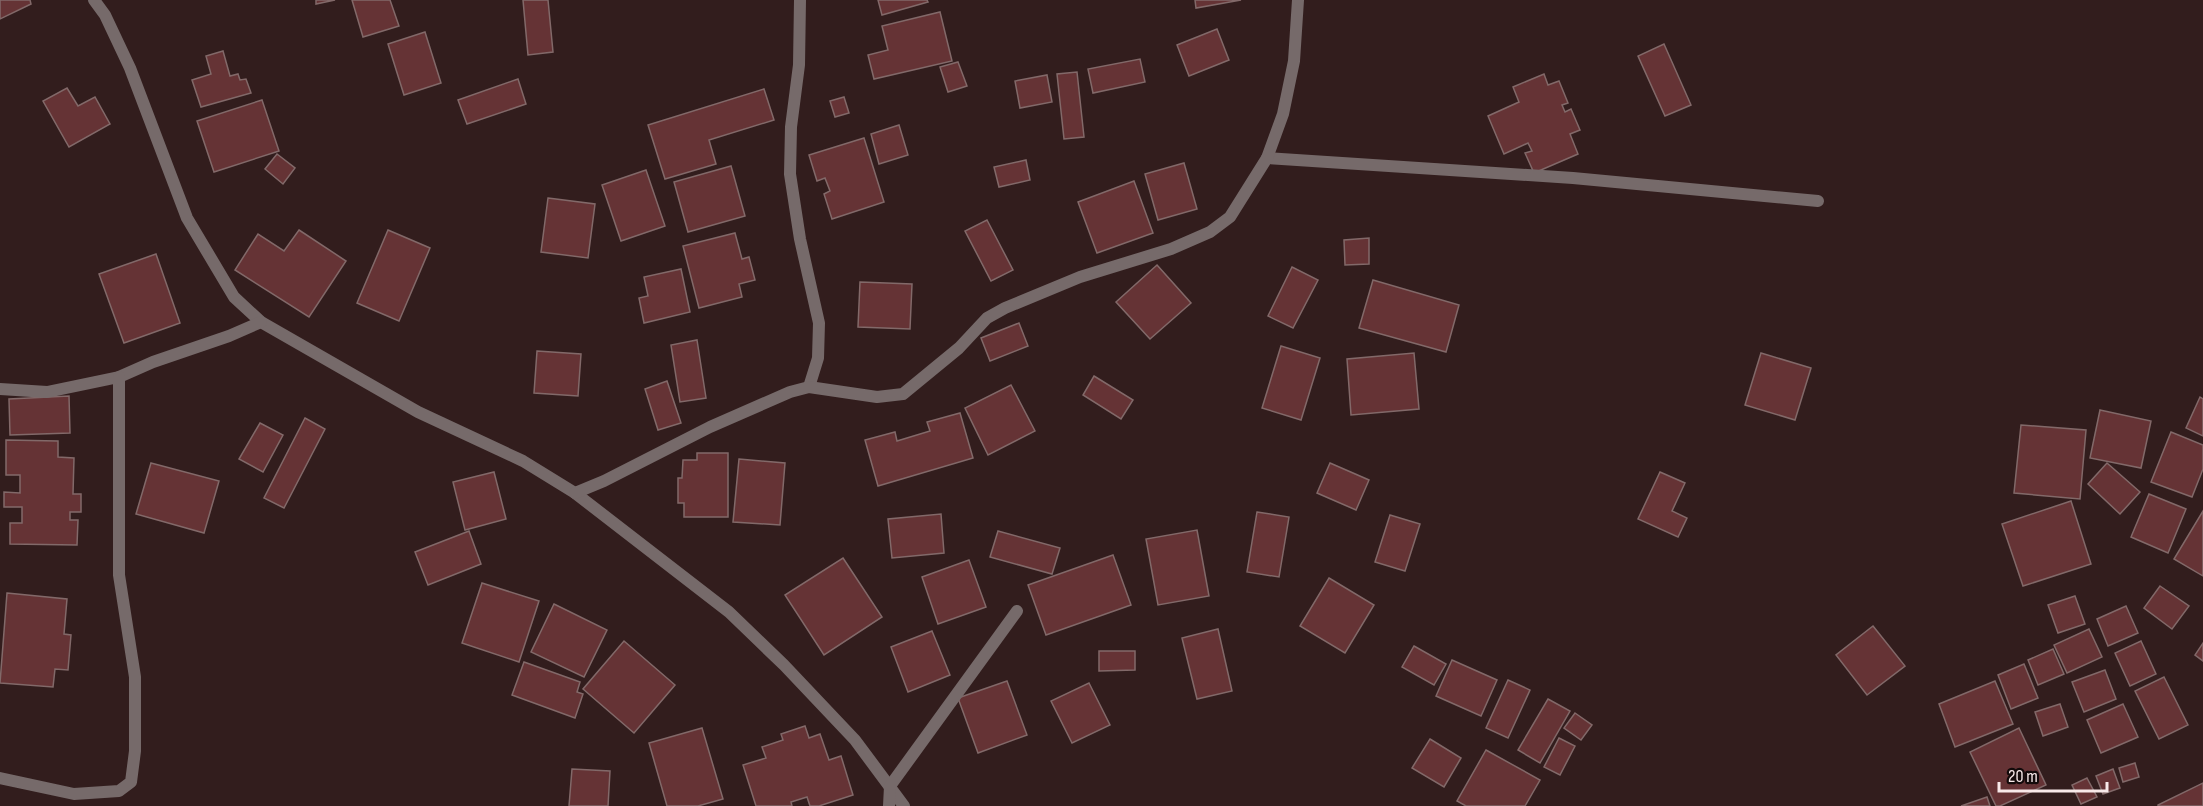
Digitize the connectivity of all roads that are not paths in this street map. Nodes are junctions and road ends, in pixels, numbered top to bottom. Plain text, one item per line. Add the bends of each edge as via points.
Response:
1 (94, 0) edge
2 (800, 0) edge
3 (1298, 0) edge
4 (1267, 158) junction
5 (1818, 201) dead end
6 (261, 322) junction
7 (119, 377) junction
8 (809, 387) junction
9 (0, 389) edge
10 (575, 493) junction
11 (1017, 611) dead end
12 (0, 778) edge
13 (890, 786) junction
14 (889, 806) edge
15 (904, 806) edge

1 - 6 street via 130,68 187,218 234,297
2 - 8 street via 790,174 819,323 818,358
3 - 4 street via 1294,62 1284,114
4 - 5 street via 1573,178
4 - 8 street via 1230,217 1210,232 1005,308 987,318 959,348 903,394 878,397
6 - 7 street
6 - 10 street via 418,412 522,461
7 - 9 street via 47,392
7 - 12 street via 119,575 135,677 131,782 119,791 74,794
8 - 10 street via 710,427
10 - 13 street via 729,612 855,740
11 - 13 street
13 - 14 street
13 - 15 street

